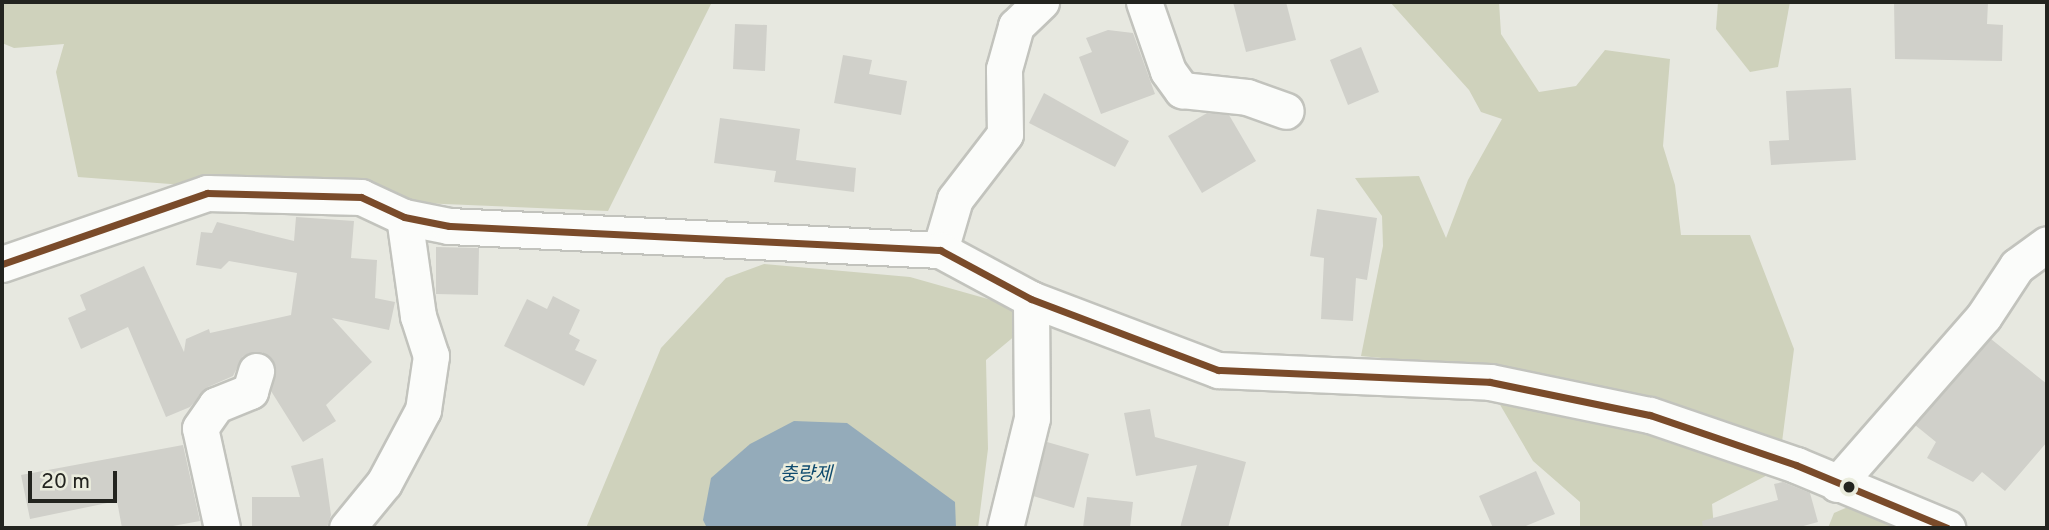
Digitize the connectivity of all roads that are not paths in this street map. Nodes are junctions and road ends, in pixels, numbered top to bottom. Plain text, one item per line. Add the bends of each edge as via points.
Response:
1 (1041, 2) edge
2 (1144, 2) edge
3 (1286, 111) dead end
4 (404, 217) junction
5 (2047, 244) edge
6 (940, 250) junction
7 (2, 264) edge
8 (1031, 299) junction
9 (256, 371) dead end
10 (1837, 484) junction
11 (222, 528) edge
12 (347, 528) edge
13 (1005, 528) edge
14 (1947, 528) edge

1 - 6 street via 1016,26 1003,69 1005,134 954,199
2 - 3 street via 1168,71 1182,90 1247,97
4 - 6 street via 449,226
4 - 7 street via 361,197 208,192
4 - 12 street via 418,316 431,356 423,410 384,483
5 - 10 street via 2017,267 1984,316
6 - 8 street
8 - 10 street via 1218,370 1490,382 1650,415 1796,465
8 - 13 street via 1032,418
9 - 11 street via 250,391 216,405 200,428
10 - 14 street

